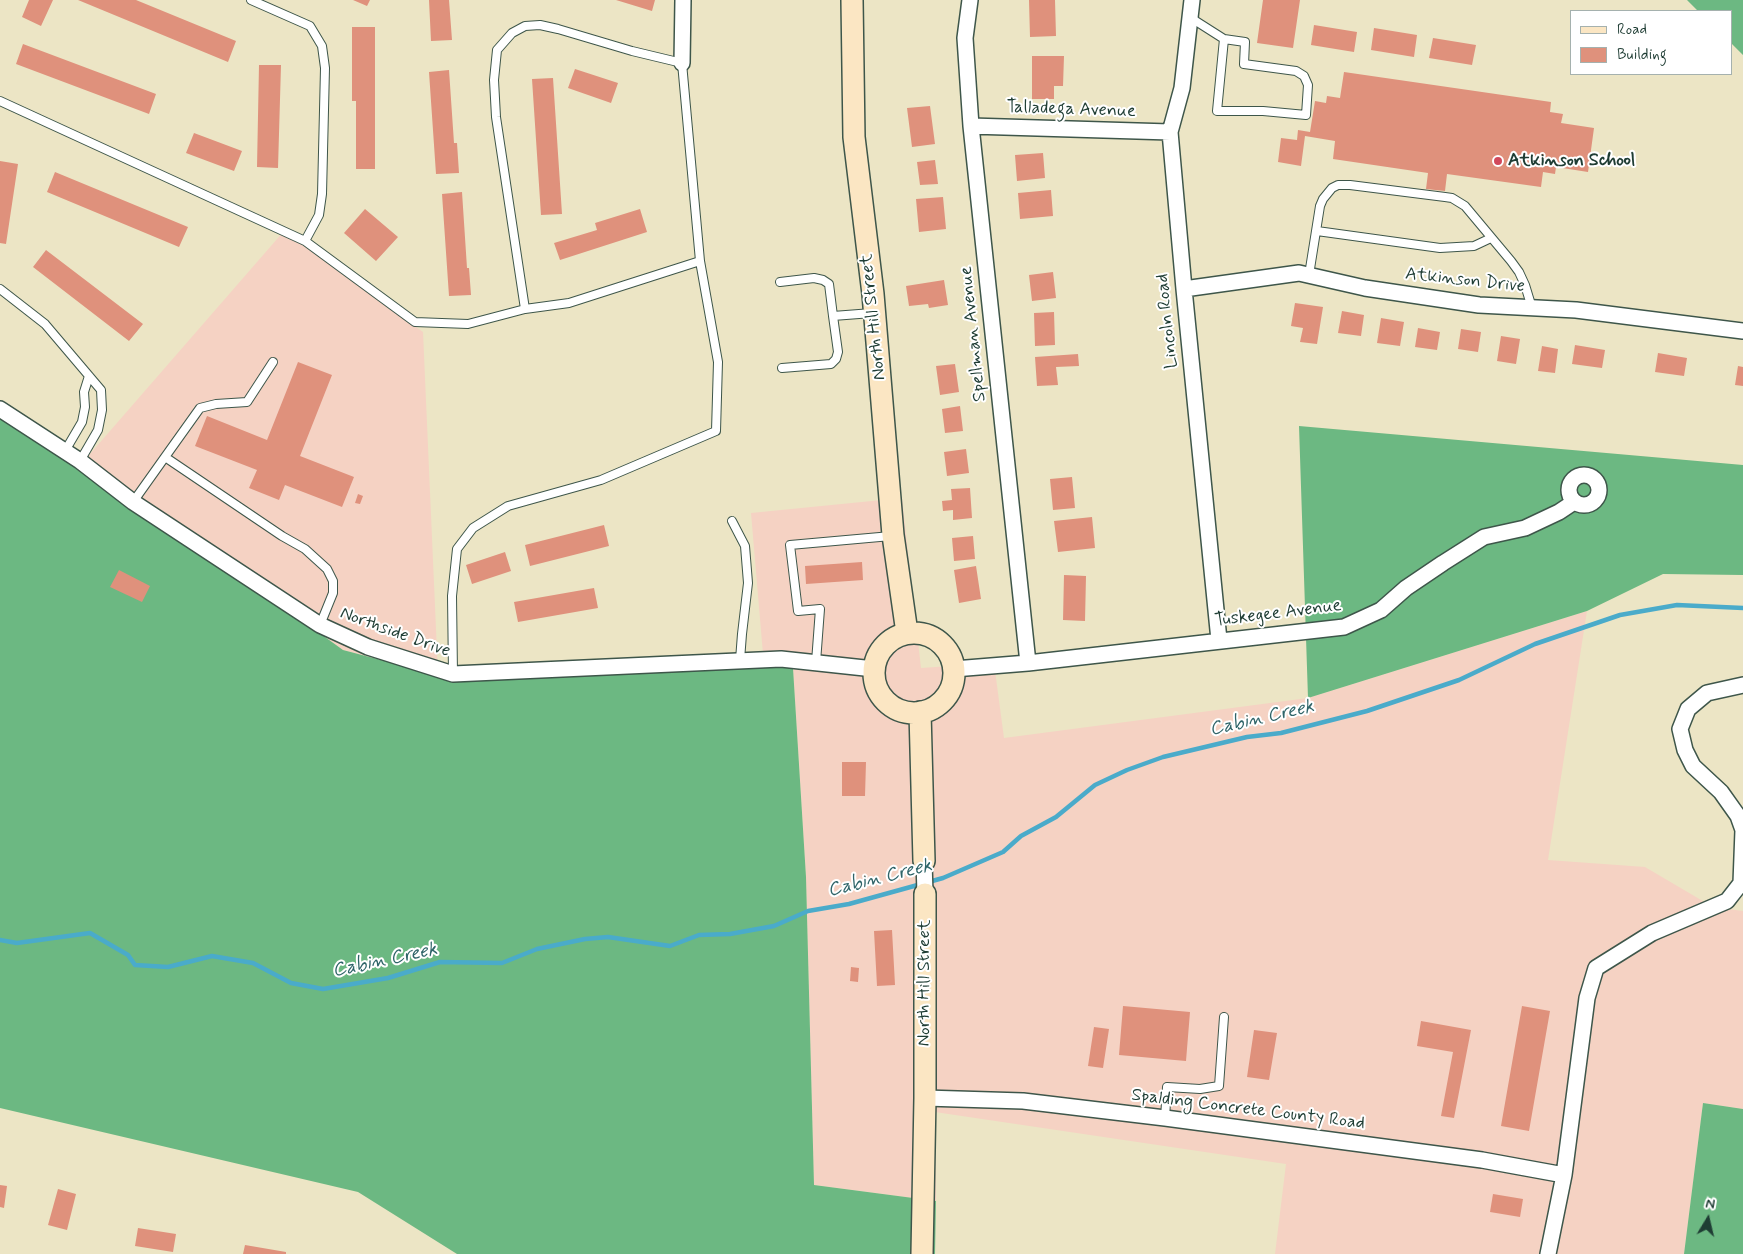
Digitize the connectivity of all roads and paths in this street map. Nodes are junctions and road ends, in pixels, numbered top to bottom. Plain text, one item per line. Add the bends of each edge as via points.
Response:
1 (251, 0) edge
2 (683, 0) edge
3 (852, 0) edge
4 (970, 0) edge
5 (1192, 0) edge
6 (1191, 18) junction
7 (1224, 39) junction
8 (682, 63) junction
9 (0, 101) edge
10 (971, 126) junction
11 (1170, 132) junction
12 (1317, 231) junction
13 (1491, 238) junction
14 (305, 241) junction
15 (700, 261) junction
16 (1309, 275) junction
17 (780, 282) dead end
18 (0, 289) edge
19 (1184, 289) junction
20 (1532, 308) junction
21 (525, 309) junction
22 (874, 313) junction
23 (833, 316) junction
24 (1743, 331) edge
25 (273, 362) dead end
26 (782, 368) dead end
27 (89, 376) junction
28 (0, 409) edge
29 (65, 451) junction
30 (165, 457) junction
31 (80, 461) junction
32 (133, 502) junction
33 (1574, 502) dead end
34 (732, 521) dead end
35 (894, 536) junction
36 (320, 625) junction
37 (907, 633) junction
38 (1219, 640) junction
39 (740, 660) junction
40 (816, 662) junction
41 (1028, 663) junction
42 (874, 669) junction
43 (954, 669) junction
44 (453, 674) junction
45 (1743, 685) edge
46 (920, 712) junction
47 (924, 861) joint
48 (925, 894) joint
49 (1224, 1017) dead end
50 (925, 1098) junction
51 (1165, 1118) junction
52 (1564, 1175) junction
53 (922, 1254) edge
54 (1548, 1254) edge

1 - 14 lane via 310,26 322,46 325,68 322,194 319,214
2 - 8 street
3 - 22 street, North Hill Street via 854,137
4 - 10 street, Spellman Avenue via 965,38
5 - 6 street, Lincoln Road
6 - 7 lane
6 - 11 street, Lincoln Road via 1182,88
7 - 7 lane via 1246,42 1244,64 1296,71 1304,76 1308,85 1306,115 1263,110 1217,111
8 - 15 lane
8 - 21 lane via 540,25 525,26 512,33 497,50 494,80 496,117
9 - 14 lane
10 - 11 street, Talladega Avenue
10 - 41 street, Spellman Avenue
11 - 19 street, Lincoln Road
12 - 13 lane via 1440,248 1474,246
12 - 13 lane via 1320,206 1327,193 1338,185 1350,185 1452,198 1465,206
12 - 16 lane
13 - 20 lane via 1519,272
14 - 21 lane via 414,322 468,324
15 - 21 lane via 569,303
15 - 44 lane via 718,362 716,431 601,480 508,506 472,528 457,549 452,596
16 - 19 street, Atkinson Drive via 1295,273
16 - 20 street, Atkinson Drive via 1365,288 1478,305
17 - 23 lane via 823,280 829,284
18 - 27 lane via 45,324
19 - 38 street, Lincoln Road
20 - 24 street, Atkinson Drive via 1576,310
22 - 23 lane
22 - 35 street, North Hill Street
23 - 26 lane via 836,359 831,364
25 - 30 lane via 247,402 200,408
27 - 29 lane via 84,392 82,422
27 - 31 lane via 101,390 102,410 98,430
28 - 29 street, Northside Drive
29 - 31 street, Northside Drive
30 - 32 lane
30 - 36 lane via 305,549 327,569 333,581 333,593
31 - 32 street, Northside Drive
32 - 36 street, Northside Drive
33 - 38 street, Tuskegee Avenue via 1525,528 1484,537 1414,583 1380,610 1344,627
34 - 39 lane via 745,546 748,584
35 - 37 street, North Hill Street
35 - 40 lane via 790,545 798,611 820,609
36 - 44 street, Northside Drive via 368,647
37 - 42 street via 884,646
37 - 43 street via 933,638 943,646
38 - 41 street, Tuskegee Avenue
39 - 40 street, Northside Drive
39 - 44 street, Northside Drive
40 - 42 street, Northside Drive
41 - 43 street, Tuskegee Avenue
42 - 46 street via 874,681 886,702 896,709
43 - 46 street via 953,681 941,702
45 - 52 street via 1707,692 1688,709 1680,729 1693,766 1721,792 1738,816 1743,830 1740,883 1727,902 1652,933 1596,968 1587,998
46 - 47 street, North Hill Street
47 - 48 street, North Hill Street
48 - 50 street, North Hill Street
49 - 51 lane via 1219,1086 1200,1089 1167,1087
50 - 51 street, Spalding Concrete County Road via 1023,1101
50 - 53 street, North Hill Street
51 - 52 street, Spalding Concrete County Road via 1482,1160
52 - 54 street

